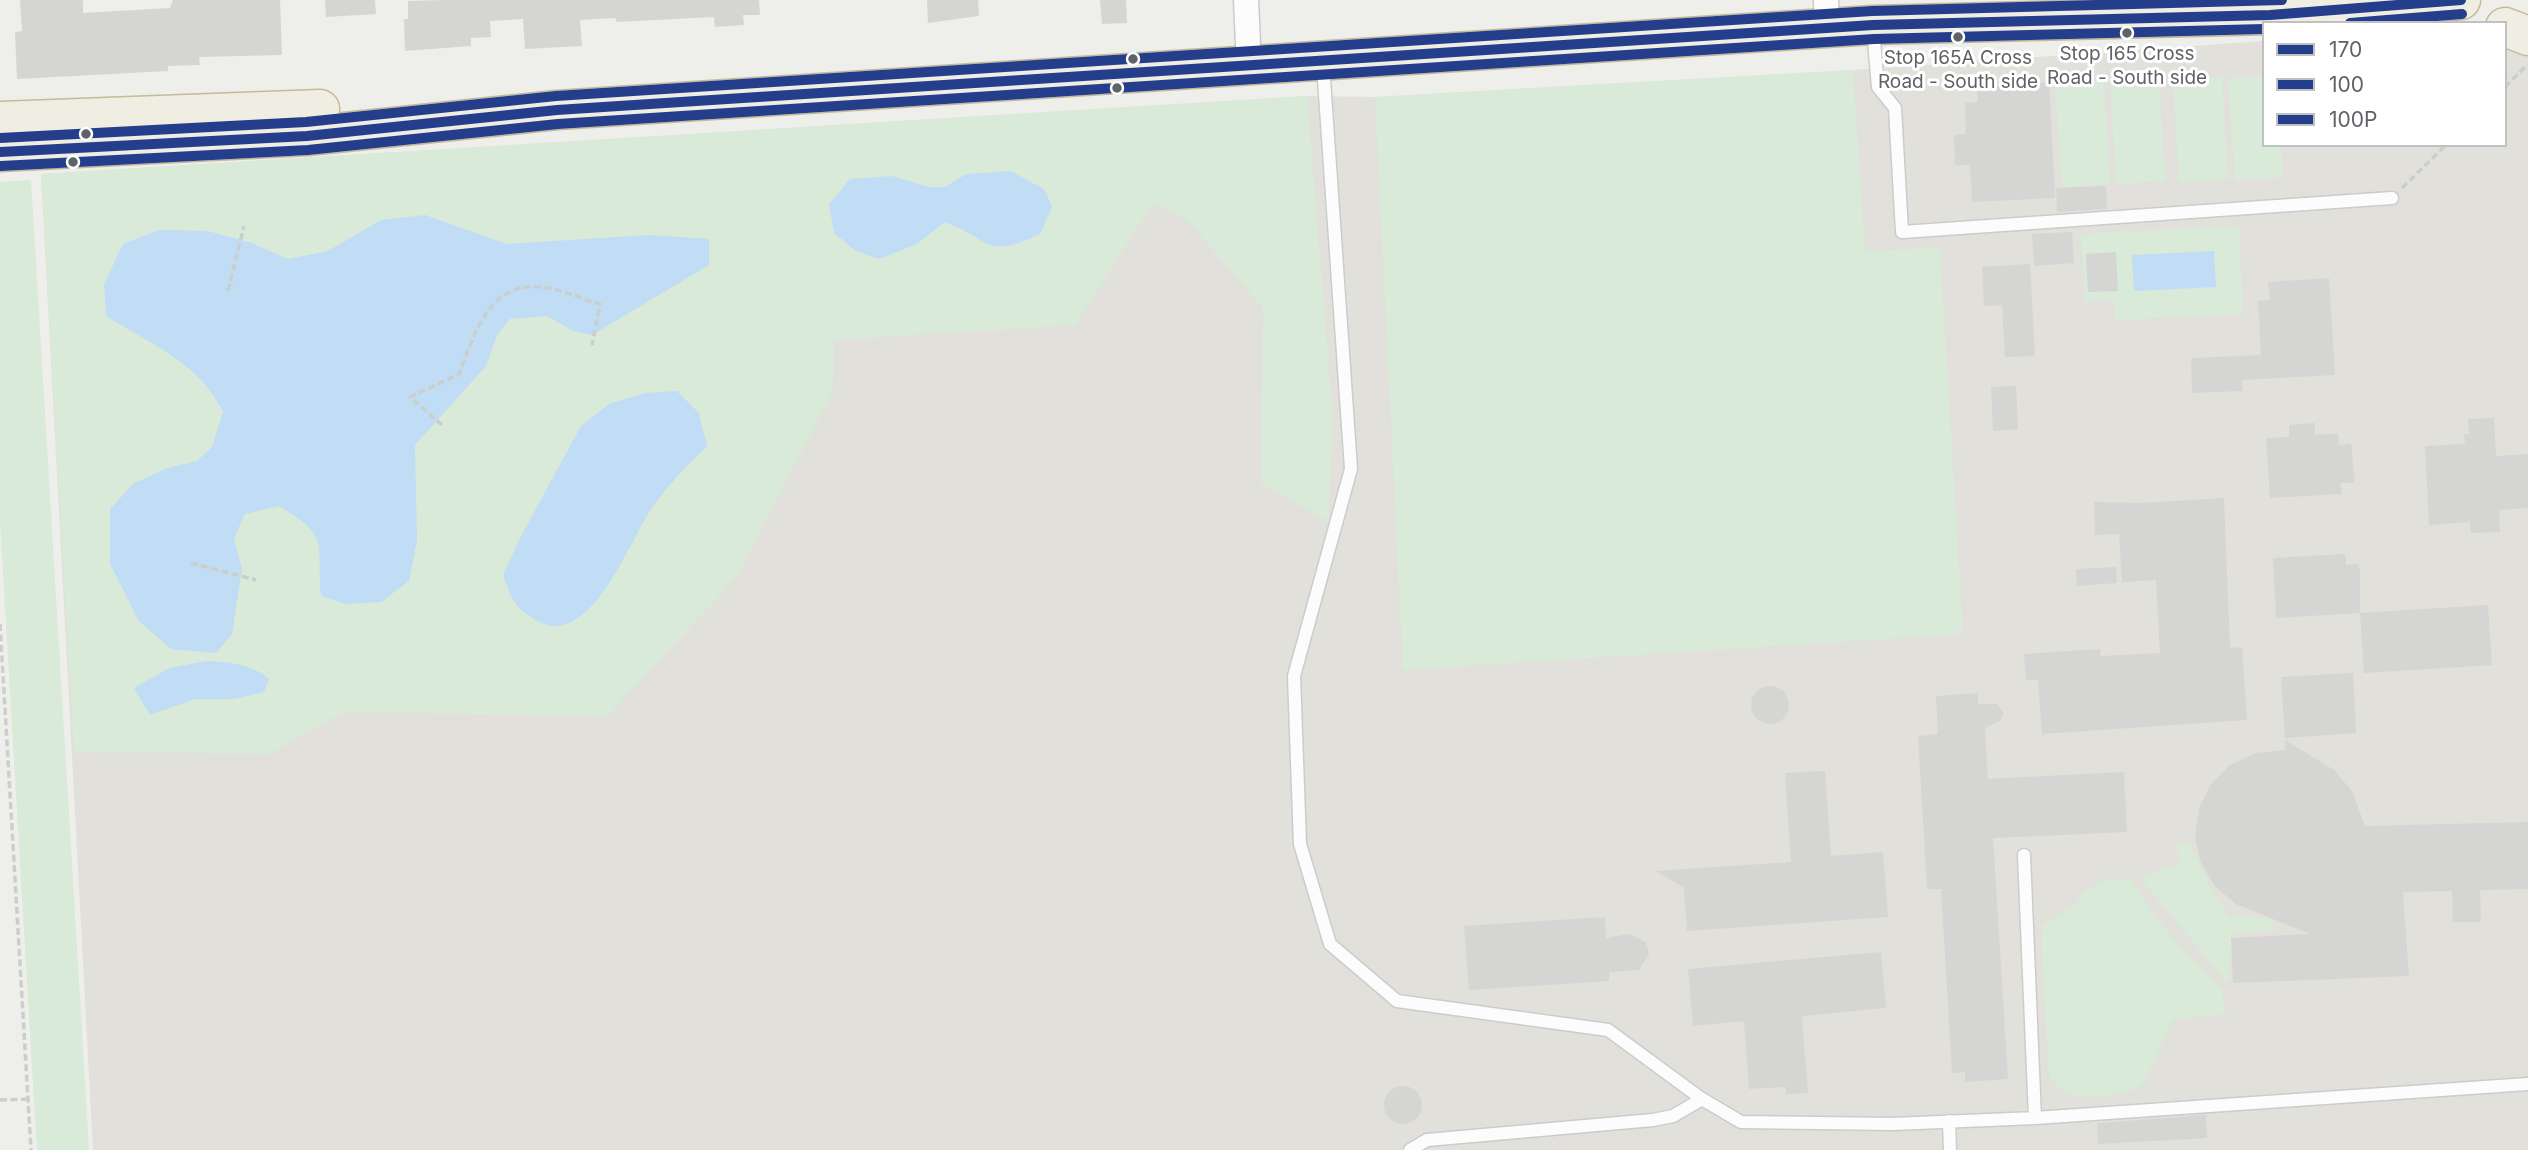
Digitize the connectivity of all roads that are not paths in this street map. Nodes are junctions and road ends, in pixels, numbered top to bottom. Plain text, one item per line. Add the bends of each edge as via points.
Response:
1 (1246, 0) edge
2 (2461, 0) edge
3 (1826, 14) edge
4 (2270, 15) junction
5 (2429, 21) edge
6 (1873, 25) junction
7 (2507, 29) edge
8 (2527, 52) edge
9 (1323, 61) junction
10 (1250, 66) junction
11 (557, 110) junction
12 (0, 121) edge
13 (0, 152) edge
14 (2392, 198) road end
15 (2024, 855) dead end
16 (2528, 1084) edge
17 (1702, 1099) junction
18 (2035, 1118) junction
19 (1949, 1121) junction
20 (1410, 1150) edge
21 (1950, 1150) edge

1 - 10 street
2 - 4 highway
3 - 6 highway
3 - 9 highway
4 - 5 highway
4 - 6 highway
6 - 14 lane via 1878,88 1895,108 1902,232
7 - 8 highway
9 - 10 highway
9 - 17 lane via 1350,469 1294,676 1300,844 1330,944 1397,1001 1608,1030
10 - 11 highway
11 - 12 highway via 328,108
11 - 13 highway via 307,136
15 - 18 lane
16 - 18 lane
17 - 19 lane via 1741,1122
17 - 20 lane via 1673,1116 1653,1120 1427,1140
18 - 19 lane
19 - 21 lane

